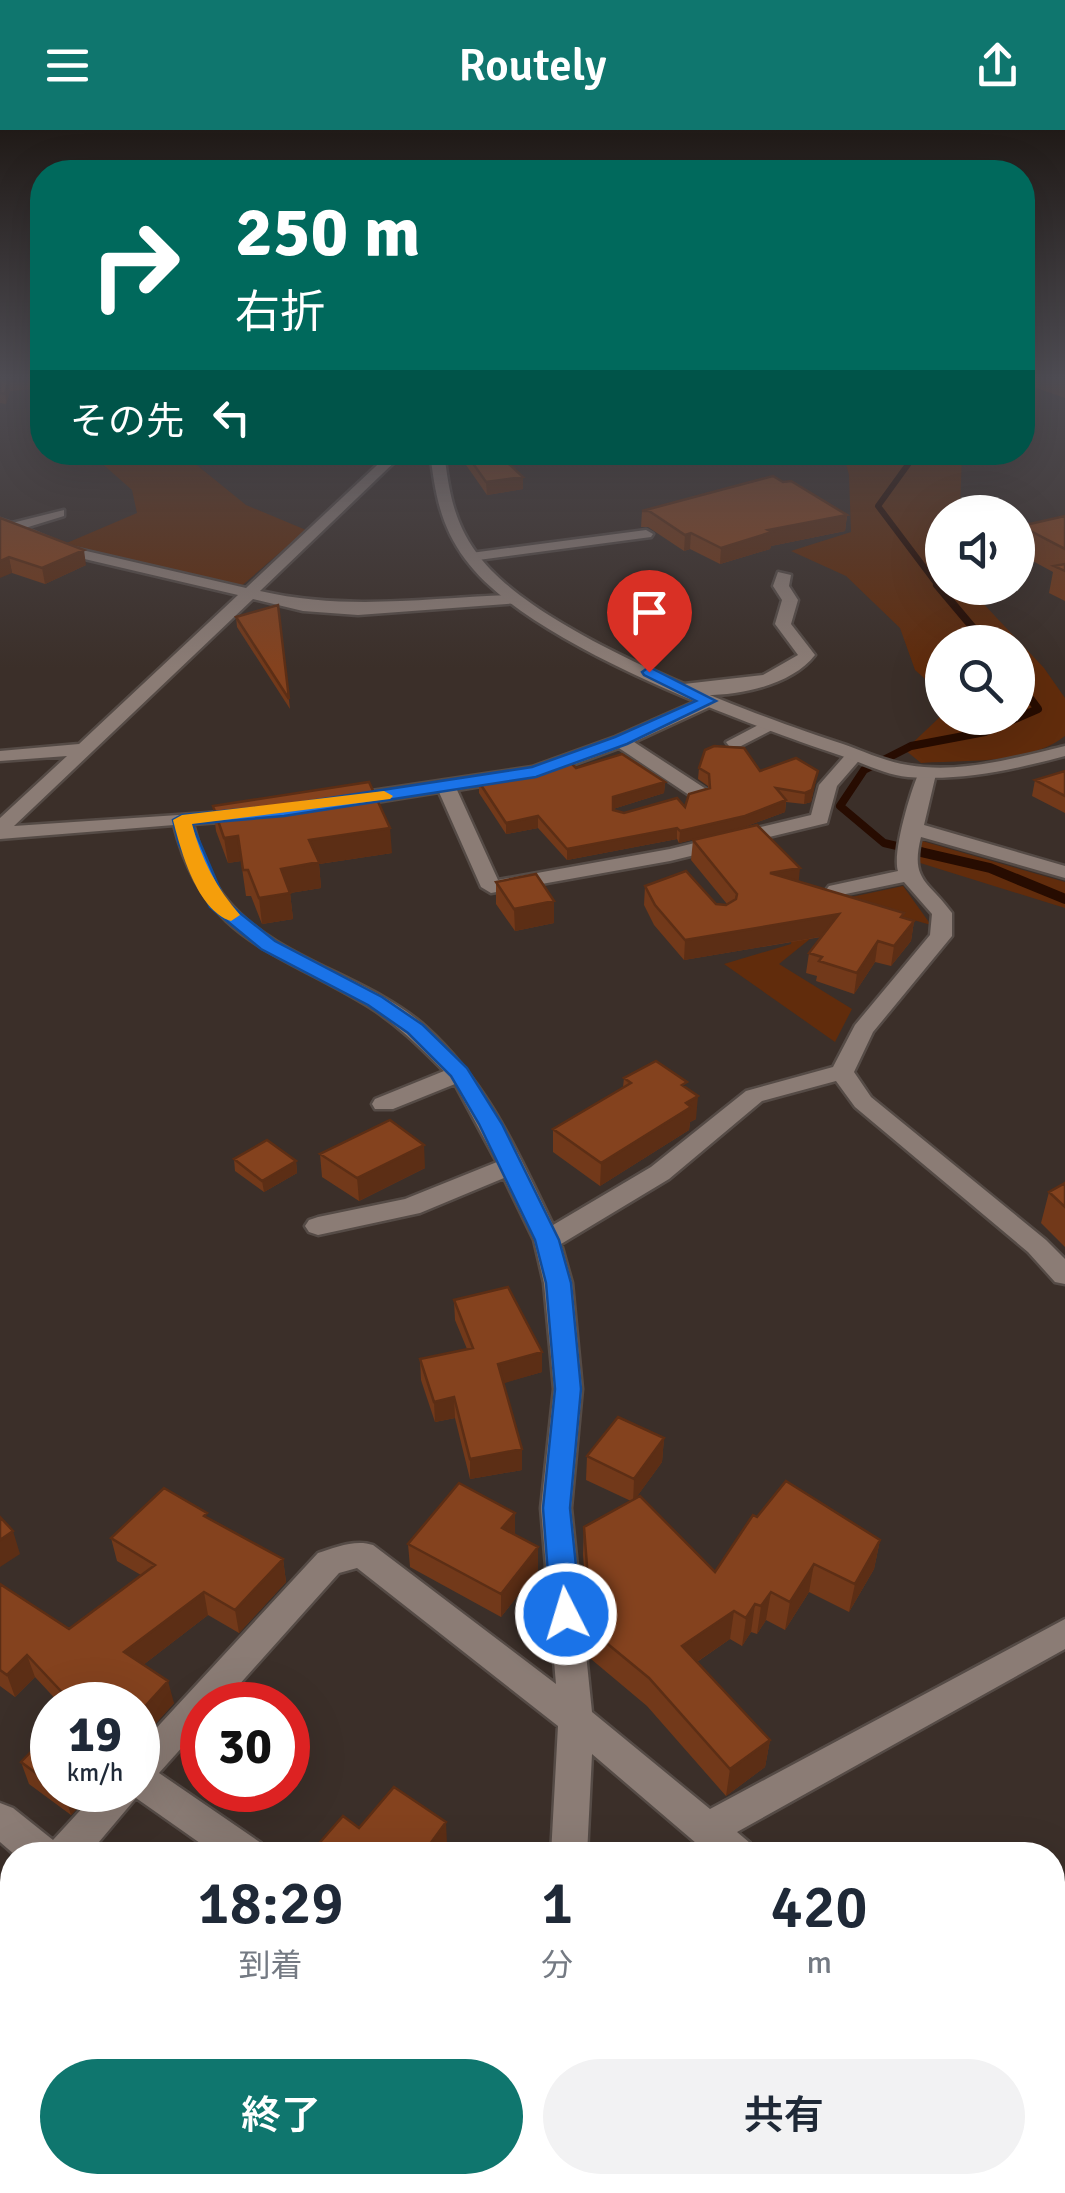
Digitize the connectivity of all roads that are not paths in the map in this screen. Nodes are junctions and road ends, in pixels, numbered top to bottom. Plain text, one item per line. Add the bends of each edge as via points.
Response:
1 (374, 476) edge
2 (440, 476) edge
3 (60, 513) dead end
4 (5, 526) edge
5 (646, 534) dead end
6 (471, 557) junction
7 (783, 575) dead end
8 (248, 596) junction
9 (513, 600) junction
10 (684, 689) junction
11 (708, 701) junction
12 (768, 725) junction
13 (621, 741) junction
14 (734, 742) dead end
15 (86, 749) junction
16 (1065, 751) edge
17 (0, 756) edge
18 (854, 756) junction
19 (927, 774) junction
20 (446, 787) junction
21 (680, 799) edge
22 (321, 805) edge
23 (267, 812) edge
24 (182, 820) junction
25 (0, 831) edge
26 (909, 851) junction
27 (670, 855) junction
28 (1065, 872) edge
29 (690, 879) edge
30 (836, 890) edge
31 (842, 1072) junction
32 (460, 1073) junction
33 (384, 1104) dead end
34 (509, 1166) junction
35 (318, 1226) dead end
36 (547, 1240) junction
37 (1065, 1275) edge
38 (1065, 1634) edge
39 (576, 1719) junction
40 (160, 1751) edge
41 (160, 1792) edge
42 (102, 1812) edge
43 (0, 1820) edge
44 (708, 1829) junction
45 (27, 1842) edge
46 (76, 1842) edge
47 (230, 1842) edge
48 (570, 1842) edge
49 (722, 1842) edge

1 - 8 street
2 - 6 street via 444,510
3 - 4 street
4 - 8 street via 64,550
5 - 6 street
6 - 9 street
7 - 10 street via 790,600 783,624 807,654 801,664 764,678
8 - 9 street via 358,610
8 - 15 street
9 - 10 street
10 - 11 street
11 - 12 street
11 - 13 street
12 - 14 street
12 - 18 street
13 - 20 street via 536,772
13 - 21 street via 700,793
15 - 17 street
15 - 25 street
16 - 19 street via 986,771
18 - 19 street
18 - 27 street via 828,785 820,819
19 - 26 street
20 - 22 street
20 - 27 street via 491,886
23 - 24 street
24 - 25 street
24 - 32 street via 217,904 268,945 375,1001
26 - 28 street
26 - 30 street
26 - 31 street via 942,913 941,936 863,1030
27 - 29 street
31 - 36 street via 754,1096 660,1174
31 - 37 street via 864,1102
32 - 33 street
32 - 34 street
34 - 35 street via 411,1207
34 - 36 street
36 - 39 street via 568,1389 556,1508
38 - 44 street
39 - 40 street via 362,1554 329,1562
39 - 44 street
39 - 48 street
41 - 47 street
42 - 46 street
43 - 45 street
44 - 49 street

